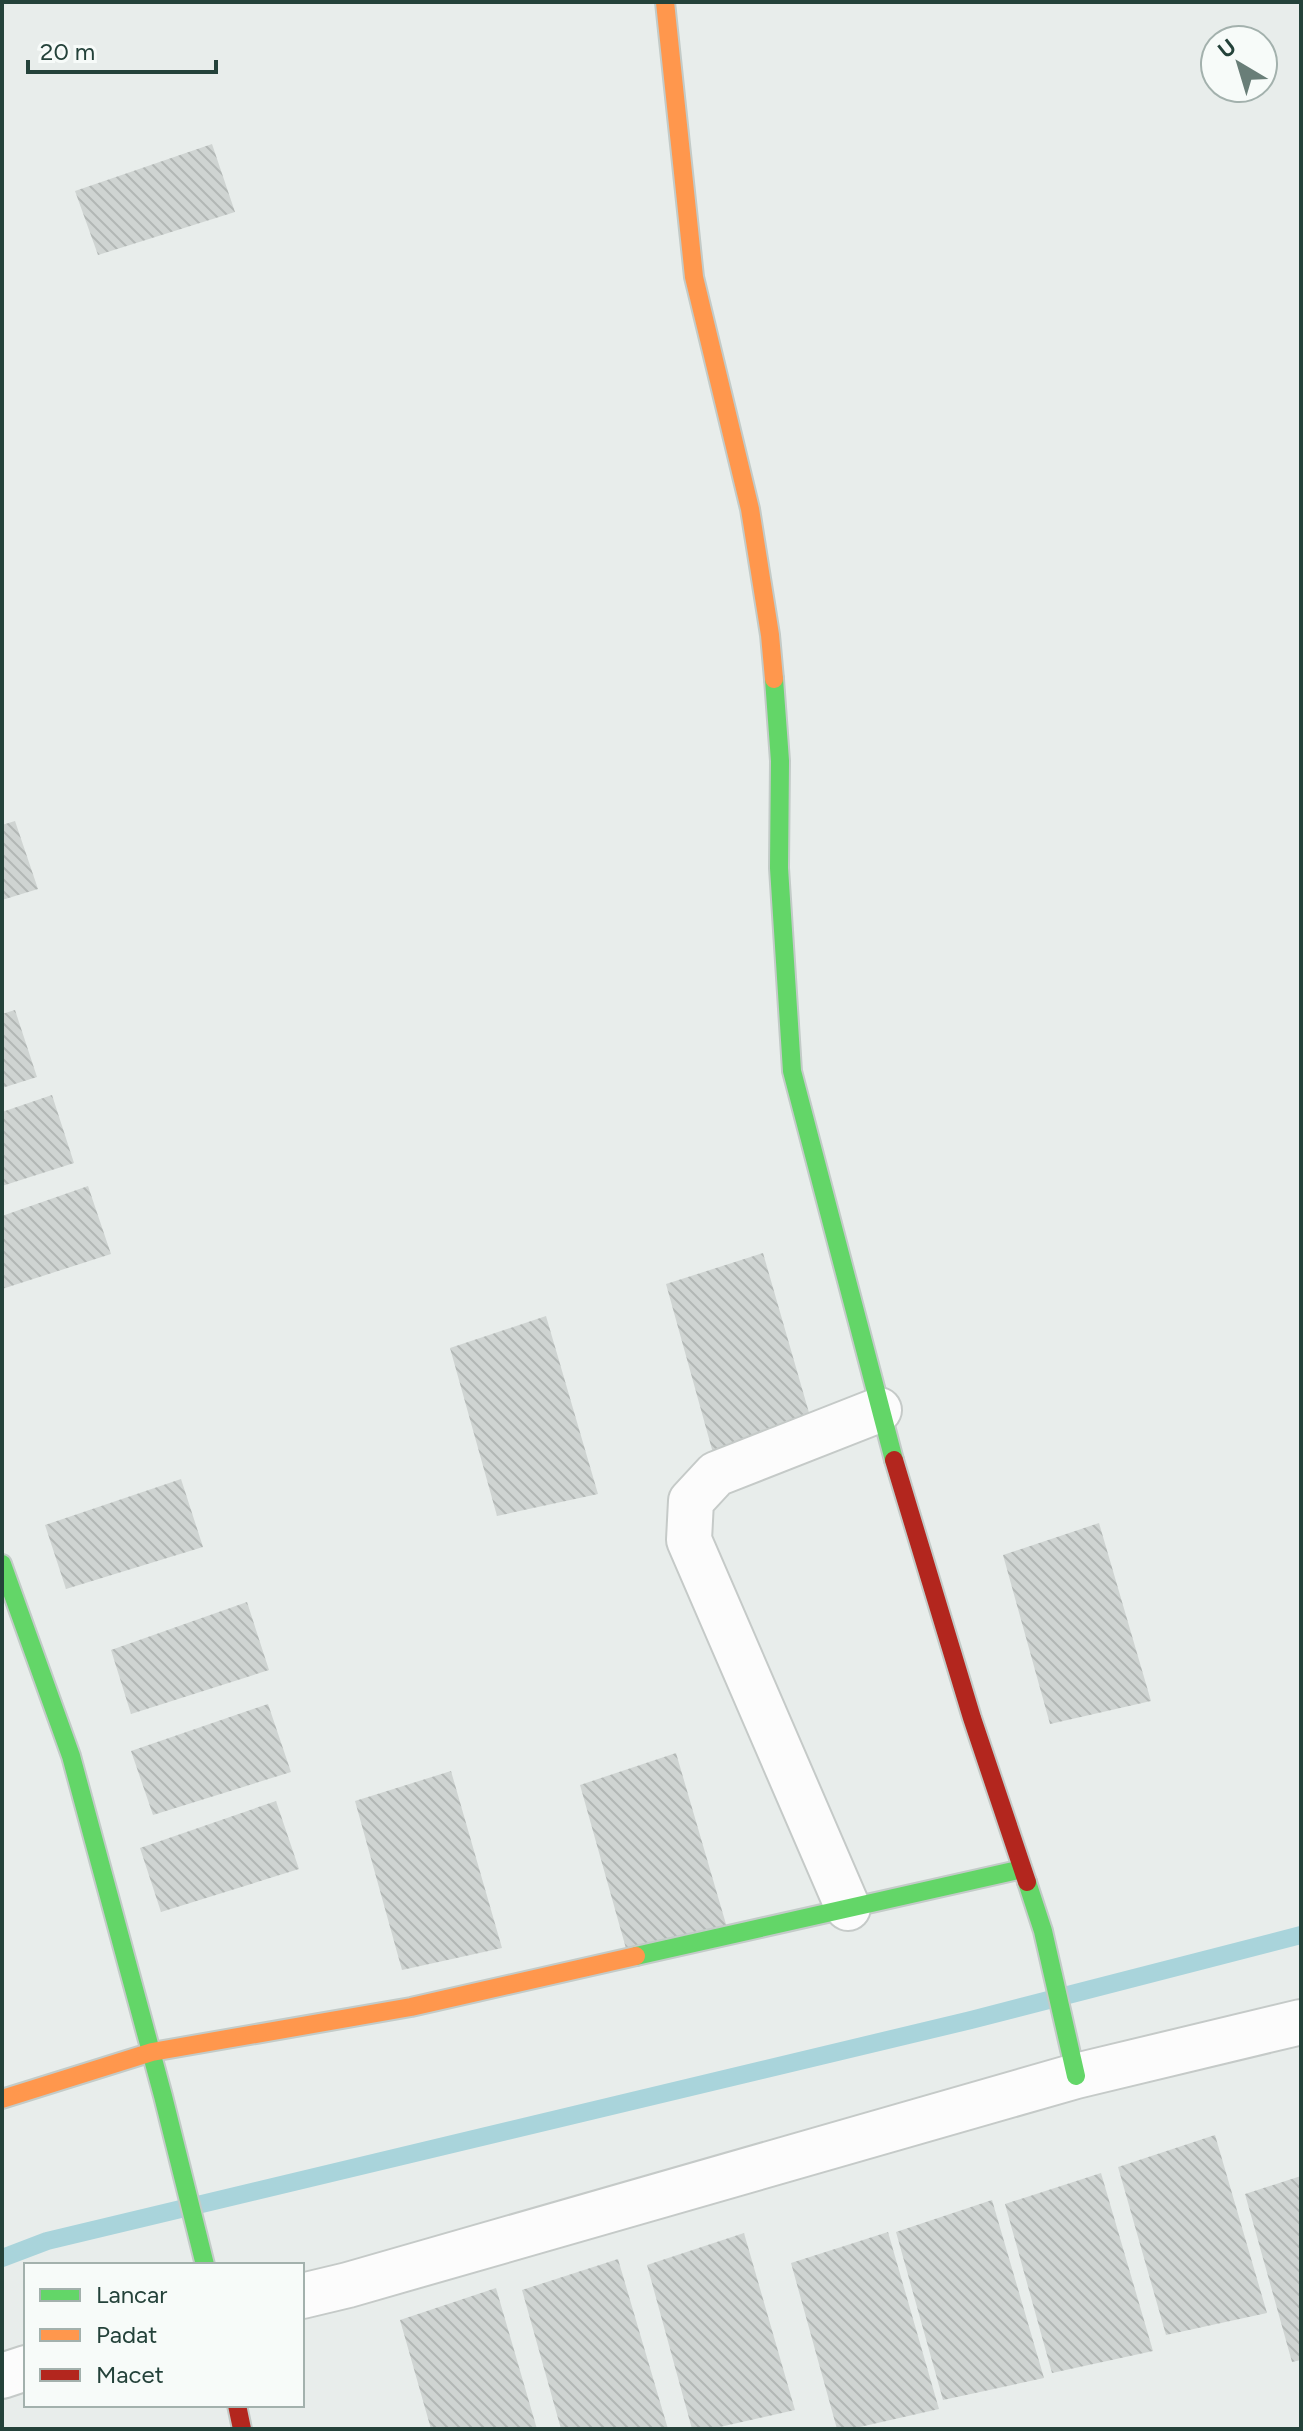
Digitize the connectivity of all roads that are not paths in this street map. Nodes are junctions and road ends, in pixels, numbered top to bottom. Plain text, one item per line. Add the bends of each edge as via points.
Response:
1 (665, 2) edge
2 (879, 1410) junction
3 (2, 1564) edge
4 (1022, 1869) junction
5 (848, 1908) junction
6 (1301, 2022) edge
7 (152, 2052) junction
8 (1076, 2076) junction
9 (2, 2099) edge
10 (205, 2263) edge
11 (304, 2296) edge
12 (24, 2369) edge
13 (2, 2376) edge
14 (237, 2407) edge
15 (242, 2429) edge

1 - 2 street via 694,277 750,509 770,635 792,1071
2 - 4 street
2 - 5 street via 716,1474 691,1501 689,1540
3 - 7 street via 71,1756
4 - 5 street
4 - 8 street via 1043,1931
5 - 7 street via 411,2007
6 - 8 street
7 - 9 street
7 - 10 street
8 - 11 street
12 - 13 street
14 - 15 street

